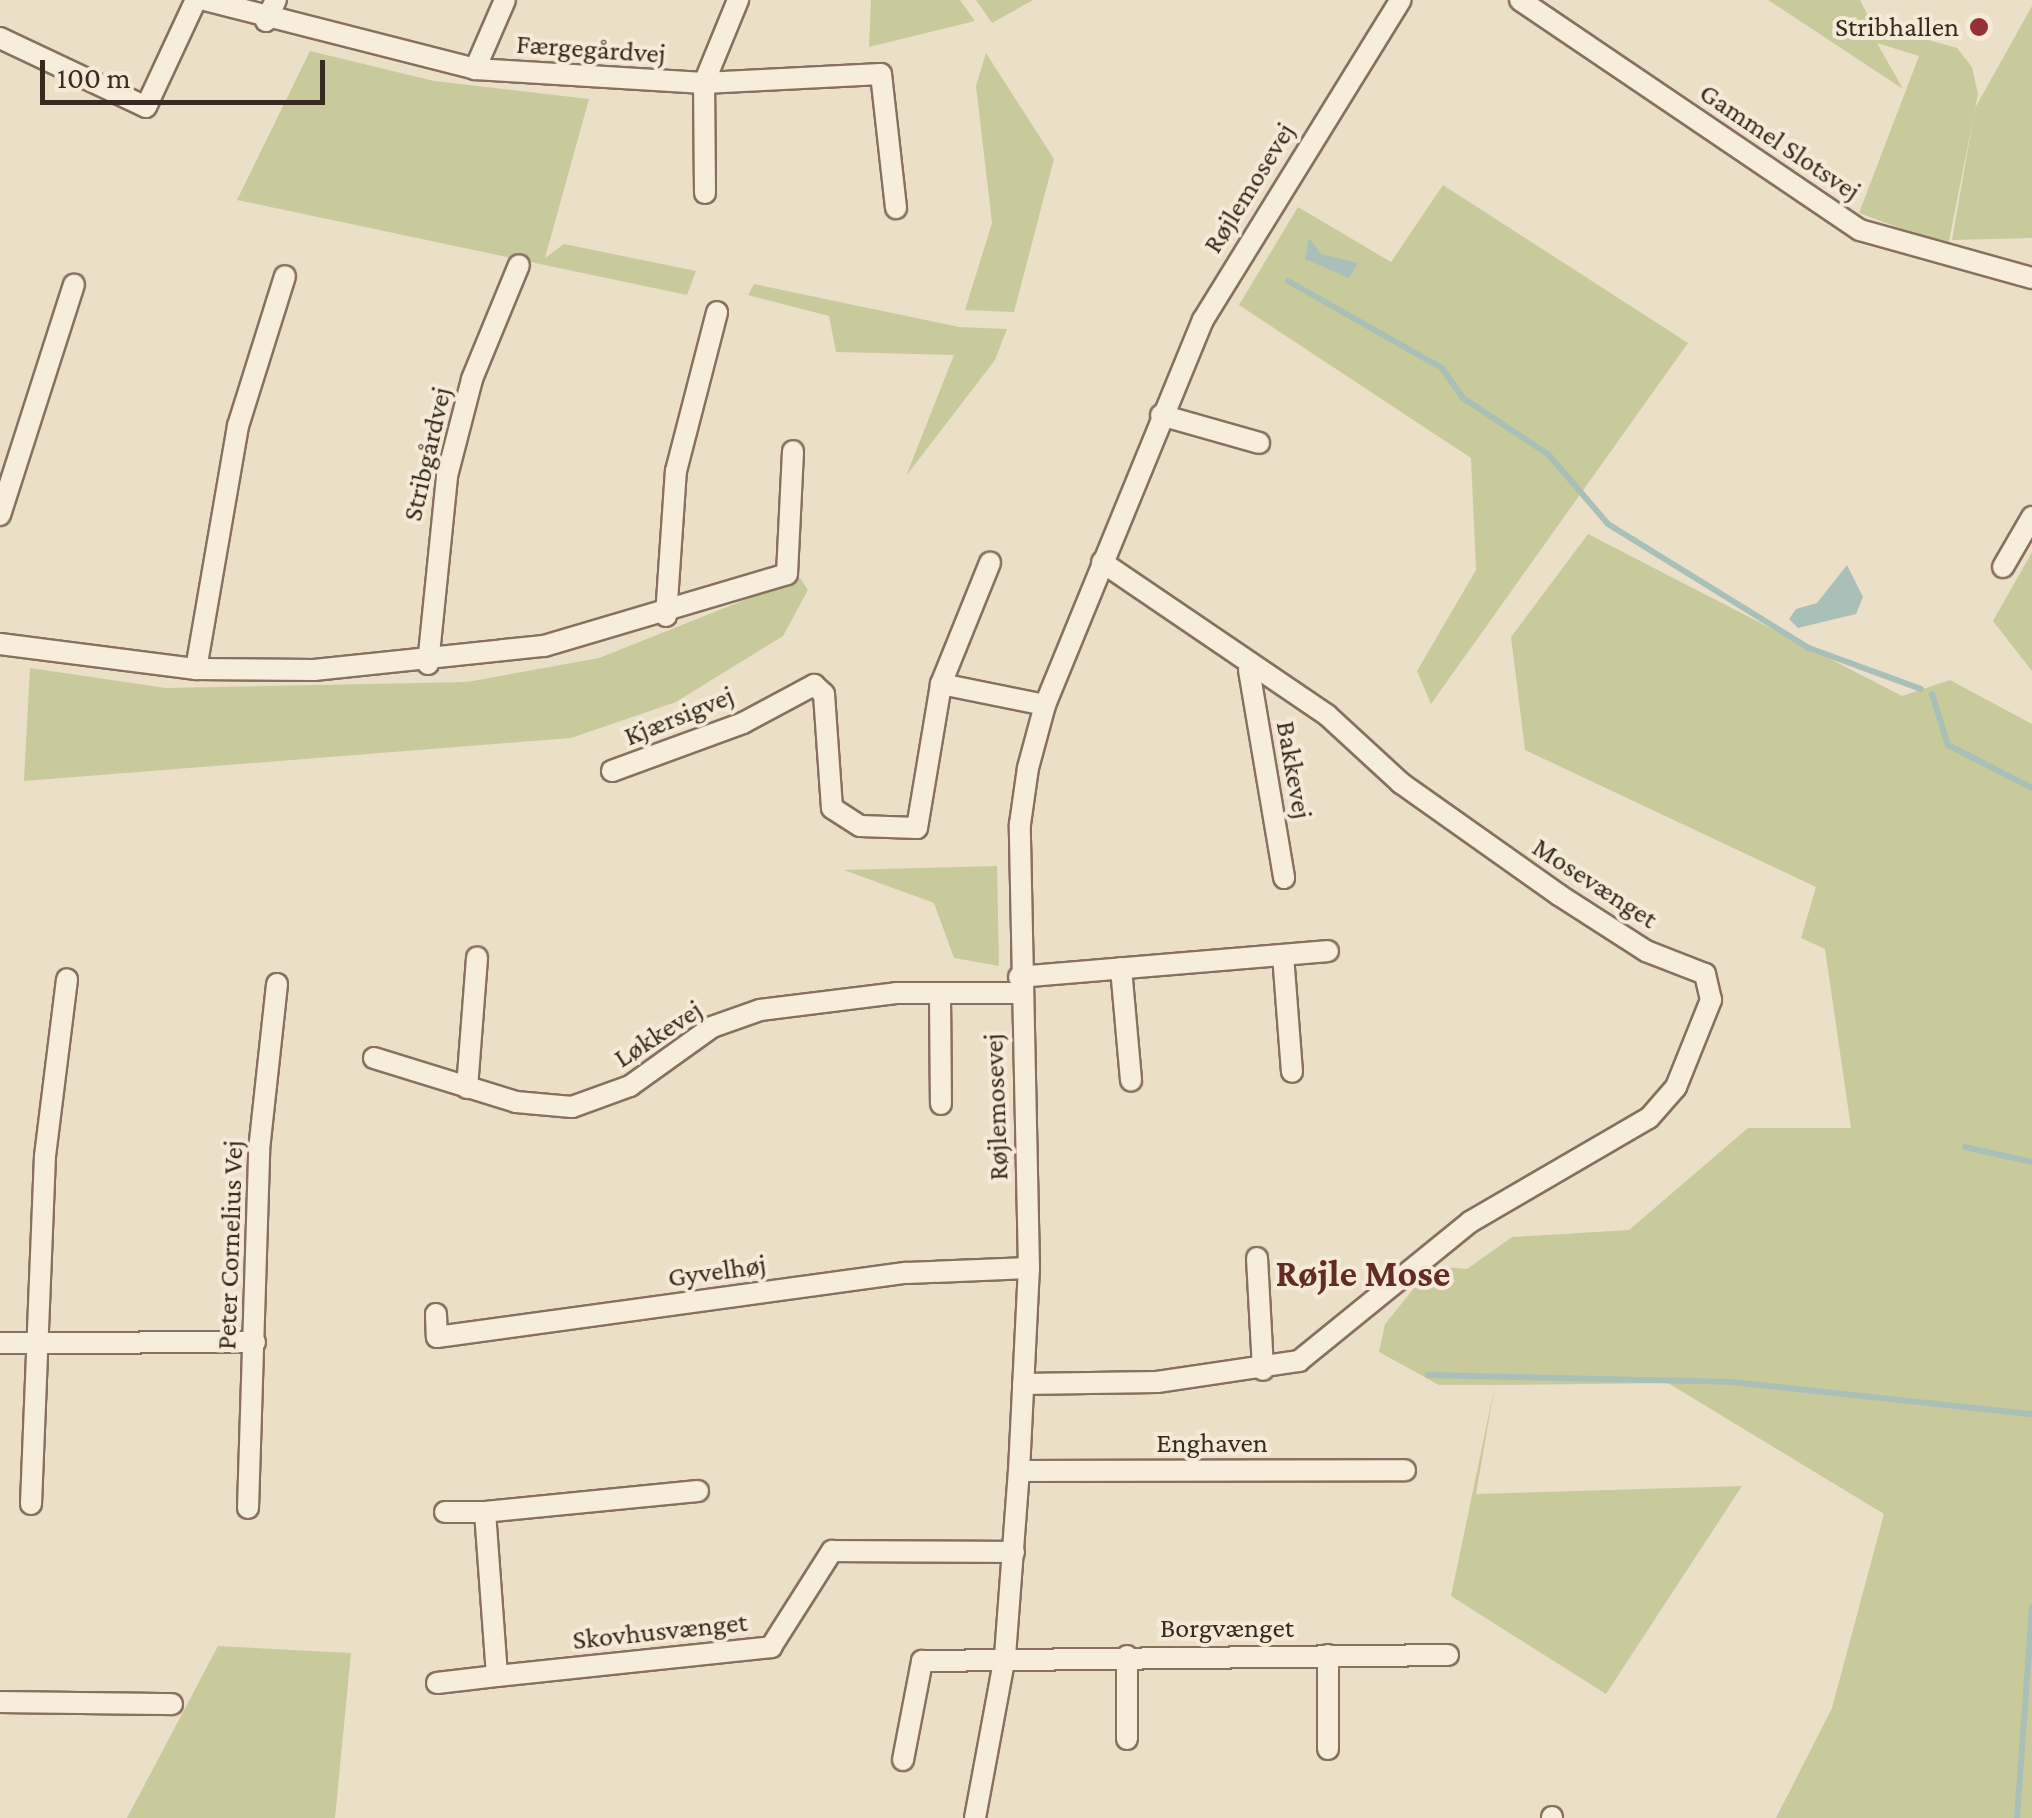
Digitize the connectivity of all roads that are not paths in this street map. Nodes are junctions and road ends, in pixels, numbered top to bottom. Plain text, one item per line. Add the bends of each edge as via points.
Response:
1 (196, 0) edge
2 (205, 0) edge
3 (276, 0) edge
4 (505, 0) edge
5 (738, 0) edge
6 (1400, 0) edge
7 (1520, 0) edge
8 (266, 21) junction
9 (0, 38) edge
10 (475, 68) junction
11 (704, 83) junction
12 (705, 193) dead end
13 (896, 208) dead end
14 (519, 264) dead end
15 (285, 276) dead end
16 (2032, 278) edge
17 (74, 285) dead end
18 (716, 312) dead end
19 (1161, 415) junction
20 (1259, 444) dead end
21 (793, 451) dead end
22 (0, 516) edge
23 (2032, 517) edge
24 (1102, 562) junction
25 (990, 563) dead end
26 (2003, 568) dead end
27 (666, 616) junction
28 (0, 644) edge
29 (428, 664) junction
30 (196, 669) junction
31 (1249, 670) junction
32 (941, 684) junction
33 (1045, 704) junction
34 (612, 772) dead end
35 (1284, 878) dead end
36 (1328, 950) dead end
37 (1283, 954) junction
38 (476, 957) dead end
39 (1121, 968) junction
40 (67, 979) dead end
41 (277, 984) dead end
42 (1020, 985) junction
43 (940, 994) junction
44 (374, 1058) dead end
45 (1292, 1072) dead end
46 (1130, 1081) dead end
47 (468, 1088) junction
48 (941, 1104) dead end
49 (1257, 1258) dead end
50 (1029, 1268) junction
51 (436, 1314) dead end
52 (0, 1342) edge
53 (255, 1342) junction
54 (38, 1343) junction
55 (1263, 1370) junction
56 (1023, 1384) junction
57 (1405, 1470) dead end
58 (1019, 1471) junction
59 (698, 1491) dead end
60 (31, 1504) dead end
61 (248, 1508) dead end
62 (445, 1512) dead end
63 (485, 1512) junction
64 (1014, 1552) junction
65 (1448, 1655) dead end
66 (1005, 1656) junction
67 (1127, 1656) junction
68 (1328, 1656) junction
69 (497, 1676) junction
70 (437, 1683) dead end
71 (0, 1702) edge
72 (172, 1704) dead end
73 (1127, 1739) dead end
74 (1328, 1749) dead end
75 (903, 1760) dead end
76 (975, 1818) edge

1 - 9 street via 146,107
2 - 8 street, Færgegårdvej
3 - 8 street
4 - 10 street, Færgegårdvej
5 - 11 street
6 - 19 street, Røjlemosevej via 1245,242
7 - 16 street, Gammel Slotsvej via 1860,230
8 - 10 street, Færgegårdvej
10 - 11 street, Færgegårdvej
11 - 12 street
11 - 13 street, Færgegårdvej via 881,74
14 - 29 street, Stribgårdvej via 472,380 447,476
15 - 30 street via 238,426
17 - 22 street
18 - 27 street via 676,471
19 - 20 street
19 - 24 street, Røjlemosevej
21 - 27 street via 786,574
23 - 26 street
24 - 31 street, Mosevænget
24 - 33 street, Røjlemosevej
25 - 32 street, Kjærsigvej
27 - 29 street
28 - 30 street
29 - 30 street
31 - 35 street, Bakkevej
31 - 55 street, Mosevænget via 1327,716 1401,784 1560,895 1646,951 1705,974 1710,1000 1676,1087 1649,1118 1470,1222 1320,1349
32 - 33 street
32 - 34 street, Kjærsigvej via 917,828 860,826 832,808 824,694 814,685 743,723
33 - 42 street, Røjlemosevej via 1020,824
36 - 37 street, Løkkevej
37 - 39 street, Løkkevej
37 - 45 street
38 - 47 street
39 - 42 street, Løkkevej
39 - 46 street
40 - 54 street via 45,1156
41 - 53 street, Peter Cornelius Vej via 259,1150
42 - 43 street, Løkkevej
42 - 50 street, Røjlemosevej
43 - 47 street, Løkkevej via 760,1010 712,1027 630,1086 572,1107
43 - 48 street
44 - 47 street, Løkkevej
49 - 55 street
50 - 51 street, Gyvelhøj via 907,1272 437,1337
50 - 56 street, Røjlemosevej
52 - 54 street
53 - 54 street
53 - 61 street, Peter Cornelius Vej
54 - 60 street
55 - 56 street, Mosevænget
56 - 58 street, Røjlemosevej
57 - 58 street, Enghaven
58 - 64 street, Røjlemosevej
59 - 63 street
62 - 63 street
63 - 69 street
64 - 66 street, Røjlemosevej
64 - 69 street, Skovhusvænget via 832,1551 771,1647
65 - 68 street, Borgvænget
66 - 67 street, Borgvænget
66 - 75 street, Borgvænget via 922,1661
66 - 76 street, Røjlemosevej
67 - 68 street, Borgvænget
67 - 73 street, Borgvænget
68 - 74 street, Borgvænget
69 - 70 street, Skovhusvænget
71 - 72 street

